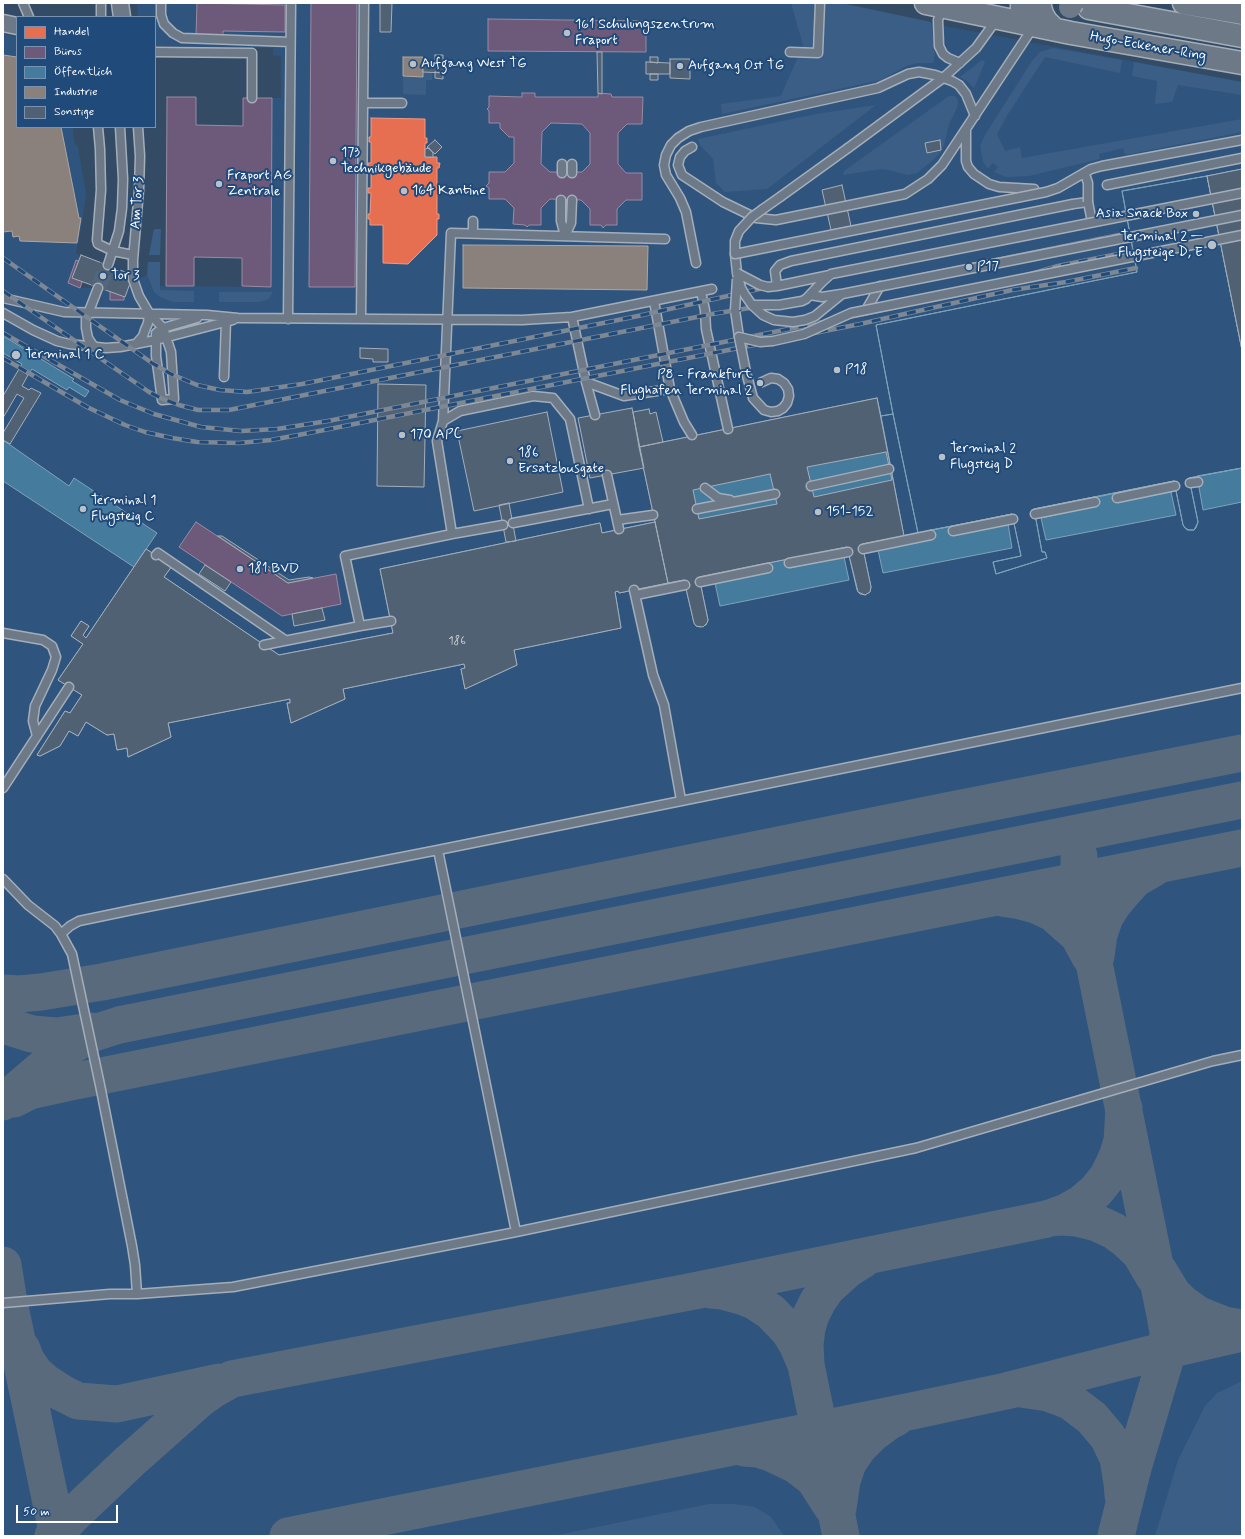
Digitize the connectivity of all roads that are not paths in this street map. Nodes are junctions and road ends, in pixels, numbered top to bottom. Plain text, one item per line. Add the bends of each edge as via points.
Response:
1 (23, 3) edge
2 (101, 3) edge
3 (120, 3) edge
4 (161, 3) edge
5 (291, 3) edge
6 (364, 3) edge
7 (820, 3) edge
8 (1184, 3) edge
9 (937, 5) edge
10 (1242, 13) edge
11 (1040, 14) edge
12 (29, 16) edge
13 (101, 16) edge
14 (122, 16) edge
15 (3, 22) edge
16 (16, 26) edge
17 (1242, 36) edge
18 (290, 42) junction
19 (1019, 49) junction
20 (156, 52) edge
21 (790, 52) dead end
22 (960, 63) junction
23 (1242, 63) edge
24 (943, 78) junction
25 (252, 98) dead end
26 (363, 104) junction
27 (402, 104) dead end
28 (975, 116) junction
29 (98, 128) edge
30 (120, 128) edge
31 (138, 128) edge
32 (966, 129) junction
33 (1242, 140) edge
34 (692, 147) dead end
35 (1242, 158) edge
36 (1083, 174) junction
37 (1106, 185) dead end
38 (1034, 189) dead end
39 (1242, 193) edge
40 (561, 200) dead end
41 (572, 200) dead end
42 (1088, 202) junction
43 (1242, 215) edge
44 (473, 221) dead end
45 (1092, 222) junction
46 (473, 233) junction
47 (565, 236) junction
48 (1242, 236) edge
49 (665, 239) dead end
50 (113, 251) junction
51 (735, 254) junction
52 (133, 255) junction
53 (696, 263) dead end
54 (108, 265) tunnel mouth
55 (737, 273) junction
56 (832, 274) junction
57 (777, 286) junction
58 (880, 286) junction
59 (98, 288) tunnel mouth
60 (712, 289) dead end
61 (701, 292) junction
62 (842, 294) junction
63 (810, 295) junction
64 (3, 298) edge
65 (654, 301) junction
66 (752, 305) junction
67 (866, 310) junction
68 (3, 313) edge
69 (88, 313) junction
70 (149, 313) junction
71 (207, 315) junction
72 (572, 317) junction
73 (238, 318) junction
74 (288, 319) junction
75 (361, 319) junction
76 (448, 320) junction
77 (226, 322) junction
78 (163, 328) junction
79 (167, 337) junction
80 (739, 337) junction
81 (156, 340) junction
82 (136, 344) junction
83 (94, 347) junction
84 (224, 377) dead end
85 (586, 382) junction
86 (760, 383) dead end
87 (670, 389) junction
88 (595, 415) dead end
89 (443, 421) junction
90 (728, 428) dead end
91 (692, 435) dead end
92 (889, 469) dead end
93 (607, 475) dead end
94 (811, 486) dead end
95 (1175, 486) dead end
96 (705, 488) dead end
97 (775, 494) dead end
98 (1117, 498) dead end
99 (735, 501) junction
100 (1095, 502) dead end
101 (613, 504) junction
102 (589, 508) junction
103 (697, 509) dead end
104 (1034, 514) dead end
105 (654, 515) dead end
106 (1013, 519) dead end
107 (617, 520) junction
108 (513, 523) dead end
109 (503, 524) dead end
110 (619, 529) dead end
111 (953, 531) dead end
112 (452, 534) junction
113 (930, 535) dead end
114 (863, 548) dead end
115 (848, 552) dead end
116 (156, 555) dead end
117 (789, 564) dead end
118 (768, 568) dead end
119 (700, 582) dead end
120 (685, 584) dead end
121 (391, 620) dead end
122 (360, 626) junction
123 (3, 633) edge
124 (285, 640) junction
125 (264, 645) dead end
126 (69, 687) dead end
127 (1242, 688) edge
128 (37, 736) junction
129 (3, 788) edge
130 (681, 800) junction
131 (438, 850) junction
132 (3, 879) edge
133 (61, 934) junction
134 (1242, 1056) edge
135 (516, 1232) junction
136 (137, 1294) junction
137 (3, 1303) edge

1 - 12 lane
2 - 13 lane
3 - 14 street
4 - 18 lane via 164,24 182,38
5 - 18 lane
6 - 26 lane
7 - 21 lane via 818,53
8 - 10 street
9 - 11 street, Hugo-Eckener-Ring
9 - 22 lane via 940,14 939,46 943,54
11 - 17 street, Hugo-Eckener-Ring
11 - 19 lane
11 - 19 lane
11 - 22 lane via 976,48
11 - 23 street, Hugo-Eckener-Ring
15 - 16 street
18 - 74 lane
19 - 28 lane
20 - 25 lane via 252,53
22 - 24 lane
24 - 28 lane via 963,89
24 - 51 lane, bridge via 752,217 737,235
24 - 53 lane via 915,72 878,88 701,127 688,131 678,138 671,145 664,165 666,175 686,212
26 - 27 lane
26 - 75 lane
28 - 32 lane
29 - 50 lane via 101,190 97,240 98,244
30 - 50 lane, Am Tor 3 via 123,186 120,223
31 - 52 lane, Am Tor 3 via 140,190
32 - 34 lane via 938,171 905,194 776,220 756,218 737,210 685,178 679,170 678,161 682,153
32 - 38 lane via 966,160 974,174 999,187
33 - 36 lane, bridge via 1102,166
35 - 37 lane
36 - 42 lane, bridge via 1088,180
36 - 51 lane, bridge via 1046,192
39 - 45 lane, bridge
40 - 47 lane via 561,221
41 - 47 lane via 571,223
42 - 45 lane
42 - 57 lane, bridge via 791,260 780,265 775,271
43 - 58 lane, bridge
44 - 46 lane
45 - 56 lane, bridge
46 - 47 lane
46 - 76 lane via 451,233
47 - 49 lane
48 - 67 lane, bridge
50 - 52 lane
50 - 54 lane, Am Tor 3
51 - 55 lane
52 - 70 lane, Am Tor 3 via 133,279
55 - 57 lane, bridge via 760,285
55 - 66 lane, bridge via 741,288
55 - 80 lane, bridge via 735,310
56 - 57 lane, bridge
56 - 63 lane, bridge
58 - 62 lane, bridge
58 - 67 lane
59 - 69 lane
60 - 61 lane
61 - 65 lane
61 - 90 lane via 706,329
62 - 63 lane, bridge via 822,297
62 - 66 lane, bridge via 815,316 798,321 774,320 763,315
63 - 66 lane, bridge via 806,299 778,305
64 - 69 lane via 64,312
65 - 72 lane
65 - 87 lane
67 - 80 lane, bridge via 851,313 804,334 773,341 760,342
68 - 83 lane via 57,341
69 - 70 lane
69 - 83 lane via 86,328 88,338
70 - 71 lane
70 - 78 lane
70 - 82 lane via 146,330
71 - 73 lane
71 - 78 lane
72 - 76 lane
72 - 85 lane
73 - 74 lane
73 - 77 lane
74 - 75 lane
75 - 76 lane
76 - 89 lane
77 - 79 lane
77 - 84 lane
78 - 79 lane
78 - 81 lane via 156,333
79 - 81 lane
79 - 81 lane via 171,352 174,399 162,400
80 - 86 lane, bridge via 746,372 758,405 771,412 778,411 787,404 789,396 784,383 771,378
81 - 82 lane
82 - 83 lane via 120,348
85 - 87 lane via 624,396
85 - 88 lane
87 - 91 lane
89 - 102 lane via 460,411 533,396 553,398 570,419
89 - 112 lane via 437,441
92 - 94 lane
93 - 101 lane
95 - 98 lane
96 - 99 lane via 718,498
97 - 99 lane
99 - 103 lane
100 - 104 lane
101 - 102 lane
101 - 107 lane
102 - 108 lane
105 - 107 lane
106 - 111 lane
107 - 110 lane
109 - 112 lane
112 - 122 lane via 345,556
113 - 114 lane
115 - 117 lane
116 - 124 lane via 158,553
118 - 119 lane
120 - 130 lane via 635,592 653,675 664,705
121 - 122 lane
122 - 124 lane
123 - 128 lane via 43,640 52,646 56,657 35,706 32,721
124 - 125 lane
126 - 128 lane
127 - 130 lane
128 - 129 lane
130 - 131 lane
131 - 133 lane via 79,921
131 - 135 lane
132 - 133 lane
133 - 136 lane via 72,954 100,1081 135,1265
134 - 135 lane via 1213,1061 916,1148
135 - 136 lane via 233,1287
136 - 137 lane

